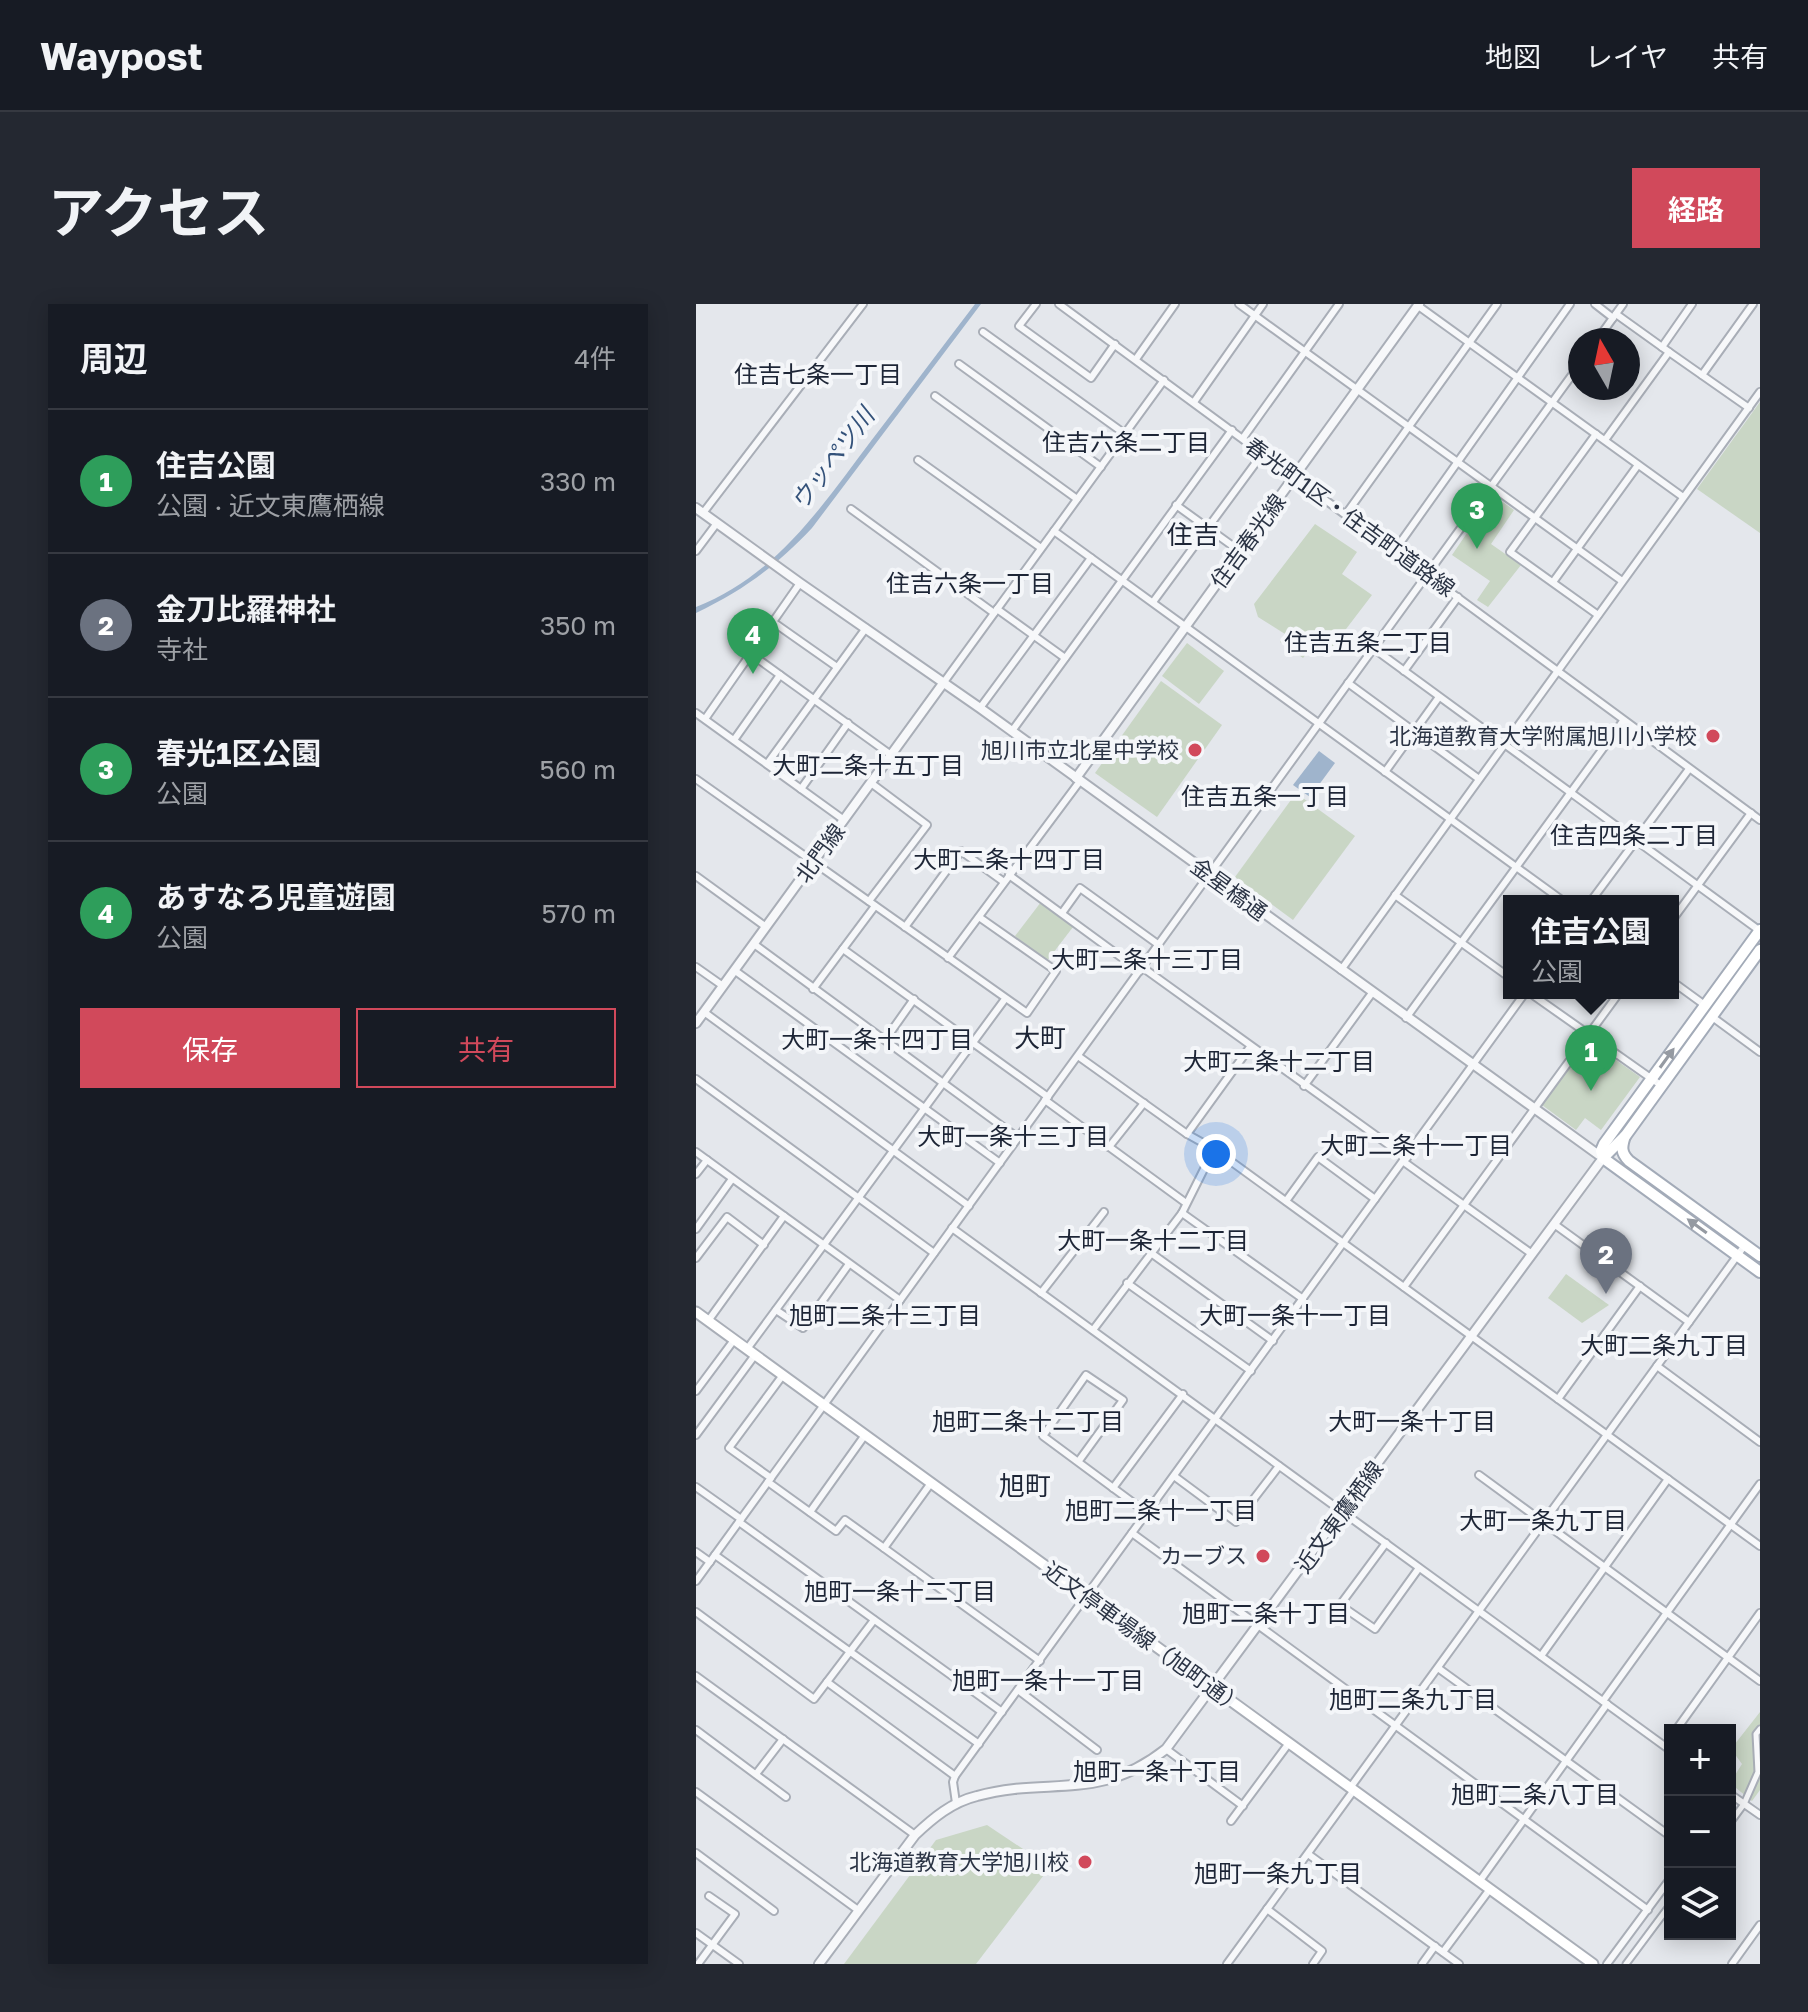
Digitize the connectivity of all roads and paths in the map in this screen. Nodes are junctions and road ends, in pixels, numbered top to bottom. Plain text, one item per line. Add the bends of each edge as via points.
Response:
1 (863, 304) edge
2 (1036, 304) edge
3 (1059, 304) edge
4 (1175, 304) edge
5 (1239, 304) edge
6 (1263, 304) edge
7 (1339, 304) edge
8 (1497, 304) edge
9 (1570, 304) edge
10 (1595, 304) edge
11 (1623, 304) edge
12 (1692, 304) edge
13 (1753, 304) edge
14 (1418, 305) edge
15 (1255, 316) junction
16 (1615, 316) junction
17 (1606, 328) edge
18 (983, 332) dead end
19 (1469, 342) junction
20 (1115, 344) junction
21 (1662, 347) junction
22 (1304, 352) junction
23 (1669, 352) junction
24 (1136, 359) junction
25 (959, 364) dead end
26 (1702, 375) junction
27 (1518, 378) junction
28 (1164, 380) junction
29 (1568, 380) edge
30 (1357, 390) junction
31 (1760, 392) edge
32 (935, 396) dead end
33 (1194, 402) junction
34 (1552, 402) junction
35 (1749, 408) junction
36 (1409, 427) junction
37 (1232, 430) junction
38 (1125, 434) junction
39 (1596, 434) junction
40 (1243, 438) junction
41 (1605, 440) junction
42 (1263, 453) junction
43 (918, 460) dead end
44 (1458, 462) junction
45 (1638, 465) junction
46 (1101, 467) junction
47 (1295, 477) junction
48 (1491, 487) junction
49 (1683, 497) junction
50 (1077, 499) junction
51 (1176, 505) junction
52 (851, 509) dead end
53 (700, 510) edge
54 (1346, 514) junction
55 (1535, 518) junction
56 (717, 523) junction
57 (1207, 528) junction
58 (1054, 531) junction
59 (1041, 548) junction
60 (1577, 548) junction
61 (1395, 550) junction
62 (696, 551) edge
63 (1241, 552) junction
64 (1091, 558) junction
65 (1428, 574) junction
66 (1121, 580) junction
67 (1622, 581) junction
68 (1553, 582) junction
69 (800, 583) junction
70 (1458, 597) junction
71 (1153, 602) junction
72 (995, 611) junction
73 (1598, 615) junction
74 (773, 622) junction
75 (1186, 626) junction
76 (866, 628) junction
77 (1034, 635) junction
78 (1373, 648) junction
79 (751, 654) junction
80 (1065, 658) junction
81 (837, 667) junction
82 (1557, 670) junction
83 (1404, 671) junction
84 (780, 675) junction
85 (944, 682) junction
86 (1348, 683) junction
87 (1439, 697) junction
88 (814, 699) junction
89 (980, 708) junction
90 (696, 713) edge
91 (705, 719) junction
92 (1623, 721) junction
93 (848, 723) junction
94 (1319, 724) junction
95 (1012, 731) junction
96 (1414, 732) junction
97 (734, 740) junction
98 (1504, 745) junction
99 (891, 755) junction
100 (767, 764) junction
101 (1689, 769) junction
102 (1385, 772) junction
103 (696, 779) edge
104 (1479, 779) junction
105 (1078, 780) junction
106 (871, 783) junction
107 (801, 789) junction
108 (1570, 792) junction
109 (1751, 813) junction
110 (1450, 819) junction
111 (844, 820) junction
112 (1760, 820) edge
113 (1636, 840) junction
114 (813, 862) junction
115 (1516, 867) junction
116 (1009, 875) junction
117 (1210, 875) junction
118 (696, 876) edge
119 (1004, 882) junction
120 (1698, 884) junction
121 (1395, 895) junction
122 (1555, 895) edge
123 (1595, 895) edge
124 (872, 904) junction
125 (1679, 911) edge
126 (1062, 913) junction
127 (979, 917) junction
128 (766, 927) junction
129 (905, 927) junction
130 (1760, 931) edge
131 (1462, 942) junction
132 (754, 944) junction
133 (1159, 945) junction
134 (843, 949) junction
135 (1760, 950) edge
136 (948, 958) junction
137 (696, 967) edge
138 (1141, 969) junction
139 (734, 970) junction
140 (1341, 970) junction
141 (1503, 973) edge
142 (723, 986) junction
143 (1679, 986) edge
144 (813, 989) junction
145 (1372, 993) junction
146 (914, 999) junction
147 (1005, 999) junction
148 (1522, 999) edge
149 (1536, 999) edge
150 (1615, 999) edge
151 (1705, 1005) junction
152 (704, 1012) junction
153 (1712, 1017) junction
154 (1406, 1018) junction
155 (696, 1023) edge
156 (1588, 1036) junction
157 (885, 1040) junction
158 (973, 1042) junction
159 (1250, 1047) junction
160 (1760, 1052) edge
161 (1078, 1056) junction
162 (1472, 1065) junction
163 (696, 1079) edge
164 (1652, 1079) junction
165 (943, 1084) junction
166 (1304, 1086) junction
167 (1662, 1086) junction
168 (1046, 1099) junction
169 (1144, 1103) junction
170 (925, 1108) junction
171 (1533, 1109) junction
172 (1187, 1134) junction
173 (1626, 1135) junction
174 (1018, 1138) junction
175 (1109, 1147) junction
176 (1214, 1149) junction
177 (893, 1150) junction
178 (696, 1152) edge
179 (1603, 1158) junction
180 (707, 1160) junction
181 (1405, 1160) junction
182 (1629, 1161) junction
183 (1000, 1163) junction
184 (696, 1174) edge
185 (732, 1179) junction
186 (858, 1197) junction
187 (1375, 1199) junction
188 (1286, 1201) junction
189 (1186, 1203) junction
190 (969, 1206) junction
191 (1463, 1206) junction
192 (1104, 1212) dead end
193 (1182, 1213) junction
194 (784, 1216) junction
195 (1554, 1224) junction
196 (952, 1228) junction
197 (696, 1229) edge
198 (1344, 1244) junction
199 (764, 1245) junction
200 (823, 1245) junction
201 (1745, 1245) junction
202 (934, 1253) junction
203 (1151, 1253) junction
204 (1532, 1254) junction
205 (1737, 1255) junction
206 (1760, 1256) edge
207 (696, 1258) edge
208 (849, 1264) junction
209 (1760, 1272) edge
210 (1127, 1283) junction
211 (1640, 1286) junction
212 (1404, 1287) junction
213 (1041, 1293) junction
214 (1303, 1299) junction
215 (900, 1300) junction
216 (776, 1310) junction
217 (696, 1312) edge
218 (708, 1321) junction
219 (1689, 1322) junction
220 (1093, 1330) junction
221 (1472, 1337) junction
222 (734, 1340) junction
223 (1273, 1341) junction
224 (751, 1352) junction
225 (1657, 1366) junction
226 (1251, 1371) junction
227 (783, 1375) junction
228 (696, 1391) edge
229 (1183, 1394) junction
230 (1558, 1399) junction
231 (824, 1405) junction
232 (1216, 1418) junction
233 (696, 1435) edge
234 (865, 1435) junction
235 (1607, 1435) junction
236 (1760, 1442) edge
237 (1078, 1462) junction
238 (1279, 1466) junction
239 (1479, 1475) dead end
240 (1174, 1476) junction
241 (1668, 1479) junction
242 (769, 1480) junction
243 (931, 1483) junction
244 (1760, 1484) edge
245 (696, 1487) edge
246 (1113, 1488) junction
247 (810, 1512) junction
248 (1343, 1512) junction
249 (1147, 1513) junction
250 (740, 1521) junction
251 (1543, 1523) junction
252 (1730, 1525) junction
253 (1132, 1533) junction
254 (1386, 1543) junction
255 (1760, 1546) edge
256 (884, 1548) junction
257 (696, 1552) edge
258 (712, 1558) junction
259 (1419, 1568) junction
260 (1604, 1568) junction
261 (696, 1581) edge
262 (1086, 1596) junction
263 (1480, 1611) junction
264 (696, 1612) edge
265 (1667, 1612) junction
266 (1760, 1613) edge
267 (874, 1620) junction
268 (1260, 1625) junction
269 (850, 1651) junction
270 (1541, 1656) junction
271 (1728, 1657) junction
272 (1040, 1661) junction
273 (1438, 1668) junction
274 (696, 1676) edge
275 (1760, 1681) edge
276 (827, 1682) junction
277 (1213, 1688) junction
278 (1018, 1690) junction
279 (1605, 1702) junction
280 (1002, 1712) junction
281 (1397, 1724) junction
282 (1680, 1724) edge
283 (1760, 1729) edge
284 (696, 1730) edge
285 (783, 1739) junction
286 (1289, 1743) junction
287 (979, 1744) junction
288 (1664, 1746) edge
289 (1166, 1749) junction
290 (1097, 1750) dead end
291 (1567, 1761) junction
292 (756, 1774) junction
293 (955, 1776) junction
294 (1352, 1789) junction
295 (696, 1792) edge
296 (1732, 1796) edge
297 (786, 1797) dead end
298 (956, 1803) junction
299 (1744, 1804) junction
300 (1243, 1806) junction
301 (1736, 1815) edge
302 (1760, 1815) edge
303 (1524, 1819) junction
304 (1231, 1821) dead end
305 (1664, 1832) edge
306 (915, 1835) junction
307 (696, 1854) edge
308 (1308, 1854) junction
309 (1479, 1882) junction
310 (1664, 1887) edge
311 (1490, 1889) junction
312 (709, 1896) dead end
313 (1267, 1909) junction
314 (858, 1910) junction
315 (1648, 1910) junction
316 (774, 1911) dead end
317 (1664, 1913) edge
318 (1760, 1925) edge
319 (696, 1933) edge
320 (712, 1944) junction
321 (1435, 1946) junction
322 (1443, 1952) junction
323 (698, 1964) edge
324 (739, 1964) edge
325 (819, 1964) edge
326 (1227, 1964) edge
327 (1313, 1964) edge
328 (1422, 1964) edge
329 (1459, 1964) edge
330 (1593, 1964) edge
331 (1607, 1964) edge
332 (1626, 1964) edge
333 (1732, 1964) edge

1 - 53 street
2 - 20 street via 1019,326 1091,378
3 - 20 street, 春光町1区・住吉町道路線
4 - 24 street
5 - 15 street
6 - 15 street
7 - 22 street
8 - 19 street
9 - 27 street
10 - 16 street
11 - 16 street
12 - 21 street
13 - 26 street
14 - 19 street
14 - 30 street, 住吉春光線
15 - 22 street
15 - 33 street
16 - 17 street
16 - 21 street
18 - 38 street
19 - 27 street
19 - 36 street
20 - 24 street, 春光町1区・住吉町道路線
21 - 23 street
22 - 30 street
22 - 40 street
23 - 26 street
23 - 41 street
24 - 28 street, 春光町1区・住吉町道路線
25 - 46 street
26 - 35 street
27 - 34 street
27 - 44 street
28 - 33 street, 春光町1区・住吉町道路線
28 - 38 street
29 - 34 street
30 - 36 street
30 - 47 street, 住吉春光線
31 - 35 street
32 - 50 street
33 - 37 street, 春光町1区・住吉町道路線
34 - 39 street
34 - 48 street
35 - 49 street
36 - 44 street
36 - 54 street
37 - 40 street, 春光町1区・住吉町道路線
37 - 51 street
38 - 46 street
39 - 41 street
39 - 55 street
40 - 42 street, 春光町1区・住吉町道路線
41 - 45 street
42 - 47 street, 春光町1区・住吉町道路線
42 - 57 street
43 - 59 street
44 - 48 street
44 - 61 street
45 - 49 street
45 - 60 street
46 - 50 street
47 - 54 street, 春光町1区・住吉町道路線
47 - 63 street, 住吉春光線
48 - 55 street
48 - 65 street
49 - 67 street
50 - 58 street
51 - 57 street
51 - 66 street
52 - 72 street
53 - 56 street, 金星橋通
54 - 61 street, 春光町1区・住吉町道路線
55 - 60 street
55 - 68 street via 1510,552
56 - 62 street
56 - 69 street, 金星橋通
57 - 63 street
57 - 71 street
58 - 59 street
58 - 64 street
59 - 72 street
60 - 67 street
60 - 68 street
61 - 65 street, 春光町1区・住吉町道路線
63 - 75 street, 住吉春光線
64 - 66 street
64 - 77 street
65 - 70 street, 春光町1区・住吉町道路線
65 - 78 street
66 - 71 street
66 - 80 street
67 - 73 street
68 - 73 street
69 - 74 street
69 - 76 street, 金星橋通
70 - 82 street, 春光町1区・住吉町道路線
70 - 83 street
71 - 75 street
72 - 77 street
72 - 85 street
73 - 82 street
74 - 79 street
74 - 81 street
75 - 94 street
75 - 105 street, 住吉春光線
76 - 81 street
76 - 85 street, 金星橋通
77 - 80 street
77 - 89 street
78 - 83 street
78 - 86 street
79 - 84 street
79 - 91 street
80 - 95 street
81 - 88 street
82 - 92 street, 春光町1区・住吉町道路線
82 - 98 street
83 - 87 street
84 - 88 street
84 - 97 street
85 - 89 street, 金星橋通
85 - 99 street, 北門線
86 - 94 street
86 - 96 street
87 - 96 street
87 - 98 street
88 - 93 street
88 - 100 street
89 - 95 street, 金星橋通
90 - 91 street
91 - 97 street
92 - 101 street, 春光町1区・住吉町道路線
92 - 108 street
93 - 99 street
93 - 107 street
94 - 102 street
94 - 117 street
95 - 105 street, 金星橋通
96 - 102 street
96 - 104 street
97 - 100 street
98 - 104 street
98 - 108 street
99 - 106 street, 北門線
100 - 107 street
101 - 109 street, 春光町1区・住吉町道路線
101 - 113 street
102 - 110 street
103 - 114 street
104 - 110 street
105 - 116 street
105 - 117 street, 金星橋通
106 - 111 street, 北門線
106 - 124 street via 927,825
107 - 111 street
108 - 113 street
108 - 115 street
109 - 112 street, 春光町1区・住吉町道路線
109 - 120 street
110 - 115 street
110 - 121 street
111 - 114 street, 北門線
113 - 120 street
113 - 123 street
114 - 124 street
114 - 128 street, 北門線
115 - 122 street
115 - 131 street
116 - 119 street
116 - 126 street
117 - 133 street
117 - 140 street, 金星橋通
118 - 128 street
119 - 127 street
119 - 129 street via 961,851
120 - 125 street
120 - 130 street
121 - 131 street
121 - 140 street
124 - 129 street
124 - 134 street
126 - 133 street via 1080,888
126 - 138 street
127 - 136 street
127 - 147 street via 1056,971 1027,1013
128 - 132 street, 北門線
129 - 136 street
130 - 151 main road, 近文東鷹栖線
131 - 141 street
131 - 154 street
132 - 139 street, 北門線
132 - 144 street
133 - 138 street
134 - 144 street
134 - 146 street
135 - 153 main road
136 - 147 street
137 - 142 street
138 - 159 street
138 - 161 street
139 - 142 street, 北門線
139 - 170 street
140 - 145 street, 金星橋通
142 - 152 street, 北門線
143 - 151 street
144 - 157 street
145 - 154 street, 金星橋通
145 - 166 street
146 - 157 street
146 - 158 street
147 - 158 street
148 - 162 street
149 - 156 street
150 - 156 street
151 - 153 street
164 -> 151 main road, 近文東鷹栖線
152 - 155 street, 北門線
152 - 177 street
153 - 160 street
153 - 167 main road
154 - 162 street, 金星橋通
156 - 164 street
156 - 171 street
157 - 165 street
158 - 165 street
158 - 168 street
159 - 166 street
159 - 172 street
161 - 168 street
161 - 169 street
162 - 171 street, 金星橋通
162 - 181 street
163 - 186 street
164 - 167 street
164 - 179 main road, 近文東鷹栖線 via 1604,1144
165 - 170 street
165 - 174 street
166 - 181 street
167 - 173 main road
168 - 174 street
168 - 175 street
169 - 172 street
169 - 175 street
170 - 177 street
170 - 183 street
171 - 179 street, 金星橋通
171 - 191 street
172 - 176 street
173 - 179 main road
173 - 182 main road via 1623,1155
174 - 183 street
175 - 189 street
176 - 188 street
176 - 189 street
177 - 186 street
177 - 190 street
178 - 180 street
179 - 182 main road
179 - 195 street, 近文東鷹栖線
205 -> 179 main road, 金星橋通
180 - 184 street
180 - 185 street
181 - 187 street
181 - 191 street
182 - 201 main road
183 - 190 street
185 - 194 street
185 - 197 street
186 - 200 street
186 - 202 street
187 - 188 street via 1318,1157
187 - 198 street
188 - 198 street
189 - 193 street
190 - 196 street
191 - 204 street
191 - 212 street
192 - 213 street
193 - 203 street
193 - 214 street
194 - 199 street
194 - 200 street
195 - 204 street, 近文東鷹栖線
195 - 211 street
196 - 202 street
196 - 213 street
198 - 212 street
198 - 214 street
199 - 207 street via 727,1217
199 - 218 street
200 - 208 street
200 - 216 street
201 - 205 street
201 - 206 main road
202 - 215 street
203 - 210 street
203 - 223 street
204 - 221 street, 近文東鷹栖線
205 - 209 main road, 金星橋通
205 - 219 street
208 - 215 street
208 - 216 street via 803,1328
210 - 220 street
210 - 226 street
211 - 219 street
211 - 230 street
212 - 221 street
213 - 220 street
214 - 223 street
215 - 231 street
216 - 224 street
217 - 218 main road, 近文停車場線（旭町通）
218 - 222 main road, 近文停車場線（旭町通）
219 - 225 street
220 - 229 street
221 - 230 street
221 - 248 street, 近文東鷹栖線
222 - 224 main road, 近文停車場線（旭町通）
222 - 228 street
223 - 226 street
224 - 227 main road, 近文停車場線（旭町通）
224 - 233 street
225 - 235 street
225 - 236 street
226 - 232 street
227 - 231 main road, 近文停車場線（旭町通）
227 - 242 street via 729,1448
229 - 232 street
229 - 246 street
230 - 235 street
231 - 234 main road, 近文停車場線（旭町通）
231 - 242 street
232 - 238 street
232 - 240 street
234 - 243 main road, 近文停車場線（旭町通）
234 - 247 street
235 - 241 street
235 - 251 street
237 - 237 street via 1123,1400 1086,1375 1043,1436
237 - 246 street
238 - 240 street via 1236,1522
238 - 248 street
239 - 251 street
240 - 249 street
241 - 252 street
241 - 260 street
242 - 247 street
242 - 250 street
243 - 256 street
243 - 262 main road, 近文停車場線（旭町通）
244 - 252 street
245 - 250 street
246 - 249 street
247 - 256 street via 836,1531 845,1520
248 - 254 street
248 - 268 street, 近文東鷹栖線
249 - 253 street
250 - 258 street
250 - 267 street
251 - 260 street
251 - 263 street
252 - 255 street
252 - 265 street
253 - 262 street
253 - 268 street
254 - 259 street
254 - 259 street via 1340,1605 1375,1629
256 - 272 street
257 - 258 street
258 - 261 street
258 - 269 street
259 - 263 street
260 - 265 street
260 - 270 street
262 - 272 street
262 - 277 main road, 近文停車場線（旭町通）
263 - 270 street
263 - 273 street
264 - 276 street via 814,1699
265 - 271 street
265 - 279 street
266 - 271 street
267 - 269 street
267 - 280 street
268 - 277 street, 近文東鷹栖線
268 - 281 street
269 - 276 street
269 - 287 street
270 - 279 street
271 - 275 street
271 - 282 street
272 - 278 street
273 - 281 street
273 - 291 street
274 - 285 street
276 - 293 street
277 - 286 main road, 近文停車場線（旭町通）
277 - 289 street, 近文東鷹栖線
278 - 280 street
278 - 290 street
279 - 288 street
279 - 291 street
280 - 287 street
281 - 294 street
281 - 303 street
283 - 299 street via 1758,1772
284 - 292 street
285 - 292 street
285 - 306 street
286 - 294 main road, 近文停車場線（旭町通）
286 - 300 street
287 - 293 street
289 - 298 street, 近文東鷹栖線 via 1135,1770 1100,1783 998,1791
289 - 300 street
291 - 303 street
291 - 305 street
292 - 297 street
293 - 298 street
294 - 308 street
294 - 309 main road, 近文停車場線（旭町通）
295 - 314 street
296 - 299 street
298 - 306 street, 近文東鷹栖線
299 - 301 street
299 - 302 street
300 - 304 street
303 - 309 street
303 - 315 street
306 - 314 street, 近文東鷹栖線
307 - 316 street
308 - 313 street
308 - 321 street
309 - 311 main road, 近文停車場線（旭町通）
310 - 315 street
311 - 322 street
311 - 330 main road, 近文停車場線（旭町通）
312 - 320 street via 735,1914
313 - 326 street
313 - 327 street via 1322,1951
314 - 325 street, 近文東鷹栖線
315 - 331 street
317 - 332 street
318 - 333 street
319 - 320 street
320 - 323 street
320 - 324 street
321 - 322 street
321 - 328 street
322 - 329 street

